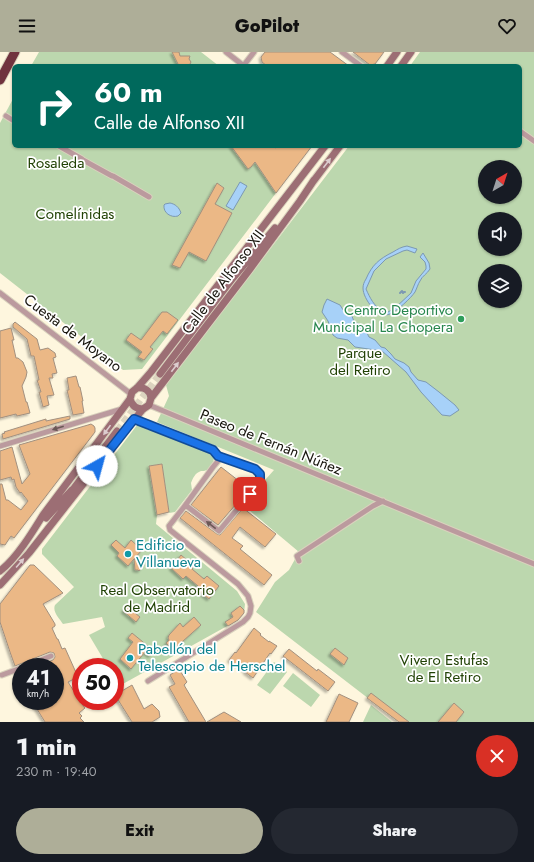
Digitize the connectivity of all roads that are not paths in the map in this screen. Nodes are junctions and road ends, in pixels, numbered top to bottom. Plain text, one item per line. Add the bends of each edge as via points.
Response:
1 (15, 52) edge
2 (226, 52) edge
3 (254, 52) edge
4 (342, 52) edge
5 (397, 52) edge
6 (411, 52) edge
7 (241, 64) edge
8 (245, 64) edge
9 (358, 64) edge
10 (388, 64) edge
11 (402, 64) edge
12 (0, 80) edge
13 (6, 116) dead end
14 (12, 120) edge
15 (522, 132) edge
16 (534, 141) edge
17 (62, 148) edge
18 (324, 148) edge
19 (338, 148) edge
20 (304, 174) junction
21 (314, 180) junction
22 (148, 197) dead end
23 (233, 278) junction
24 (0, 292) edge
25 (160, 374) tunnel mouth
26 (133, 394) junction
27 (148, 404) junction
28 (122, 409) junction
29 (134, 419) junction
30 (117, 432) tunnel mouth
31 (0, 446) edge
32 (218, 456) junction
33 (72, 490) junction
34 (383, 501) junction
35 (184, 507) junction
36 (32, 533) junction
37 (39, 540) junction
38 (299, 561) dead end
39 (534, 564) edge
40 (0, 571) edge
41 (0, 585) edge
42 (51, 656) dead end
43 (46, 658) edge
44 (12, 671) edge
45 (2, 675) dead end
46 (148, 681) dead end

1 - 12 highway
2 - 7 street
3 - 8 street
4 - 9 street
5 - 10 main road
6 - 11 main road
13 - 14 street
15 - 16 street
17 - 22 street
18 - 20 main road, Calle de Alfonso XII
21 -> 19 main road, Calle de Alfonso XII
20 - 23 main road, Calle de Alfonso XII
20 - 26 main road, Calle de Alfonso XII
21 - 23 main road, Calle de Alfonso XII
27 -> 21 main road, Calle de Alfonso XII
23 - 25 main road, Calle de Alfonso XII
24 - 26 street, Cuesta de Moyano
26 - 27 main road via 131,403 135,407 139,409
26 - 27 main road via 140,388 147,390 150,393
26 - 28 main road, Calle de Alfonso XII
27 - 29 main road, Calle de Alfonso XII
27 - 34 street, Paseo de Fernán Núñez
28 -> 31 street
28 -> 36 main road, Calle de Alfonso XII
29 - 32 street via 213,450
29 - 37 main road, Calle de Alfonso XII
30 - 33 main road, Calle de Alfonso XII
32 - 35 street via 218,461
32 -> 35 street via 255,469 260,474 260,482 219,531 188,507
33 - 36 main road, Calle de Alfonso XII
33 - 37 main road, Calle de Alfonso XII
34 - 38 street via 297,556
34 - 39 street, Paseo de Fernán Núñez
35 - 46 street via 169,526 170,530 238,584 248,596 250,612 243,622
36 - 40 main road, Calle de Alfonso XII via 12,560
41 -> 37 main road, Calle de Alfonso XII
42 - 43 street
44 - 45 street

